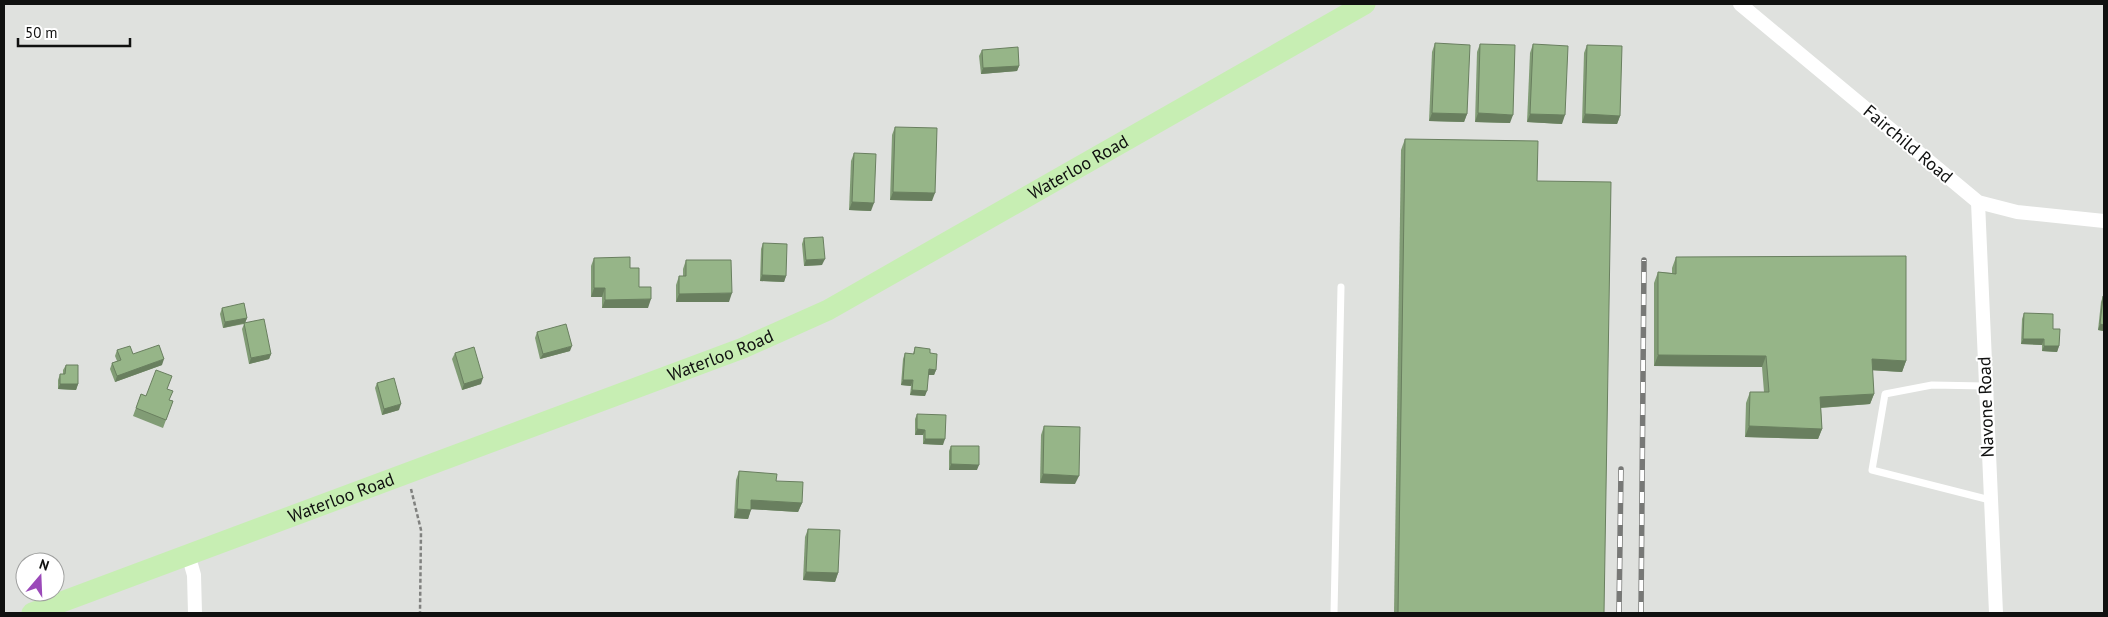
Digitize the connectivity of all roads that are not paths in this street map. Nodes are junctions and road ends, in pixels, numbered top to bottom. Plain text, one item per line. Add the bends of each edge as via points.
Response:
1 (1365, 4) edge
2 (1740, 4) edge
3 (1978, 202) junction
4 (2104, 221) edge
5 (1341, 287) dead end
6 (1985, 386) junction
7 (1990, 500) junction
8 (188, 554) junction
9 (32, 613) edge
10 (195, 613) edge
11 (1334, 613) edge
12 (1996, 613) edge

1 - 8 main road, Waterloo Road via 828,310 743,348
2 - 3 street, Fairchild Road
3 - 4 street, Fairchild Road via 2017,212
3 - 6 street, Navone Road
5 - 11 lane
6 - 7 street, Navone Road
6 - 7 lane via 1932,385 1885,394 1872,470
7 - 12 street, Navone Road
8 - 9 main road, Waterloo Road
8 - 10 street via 194,575

